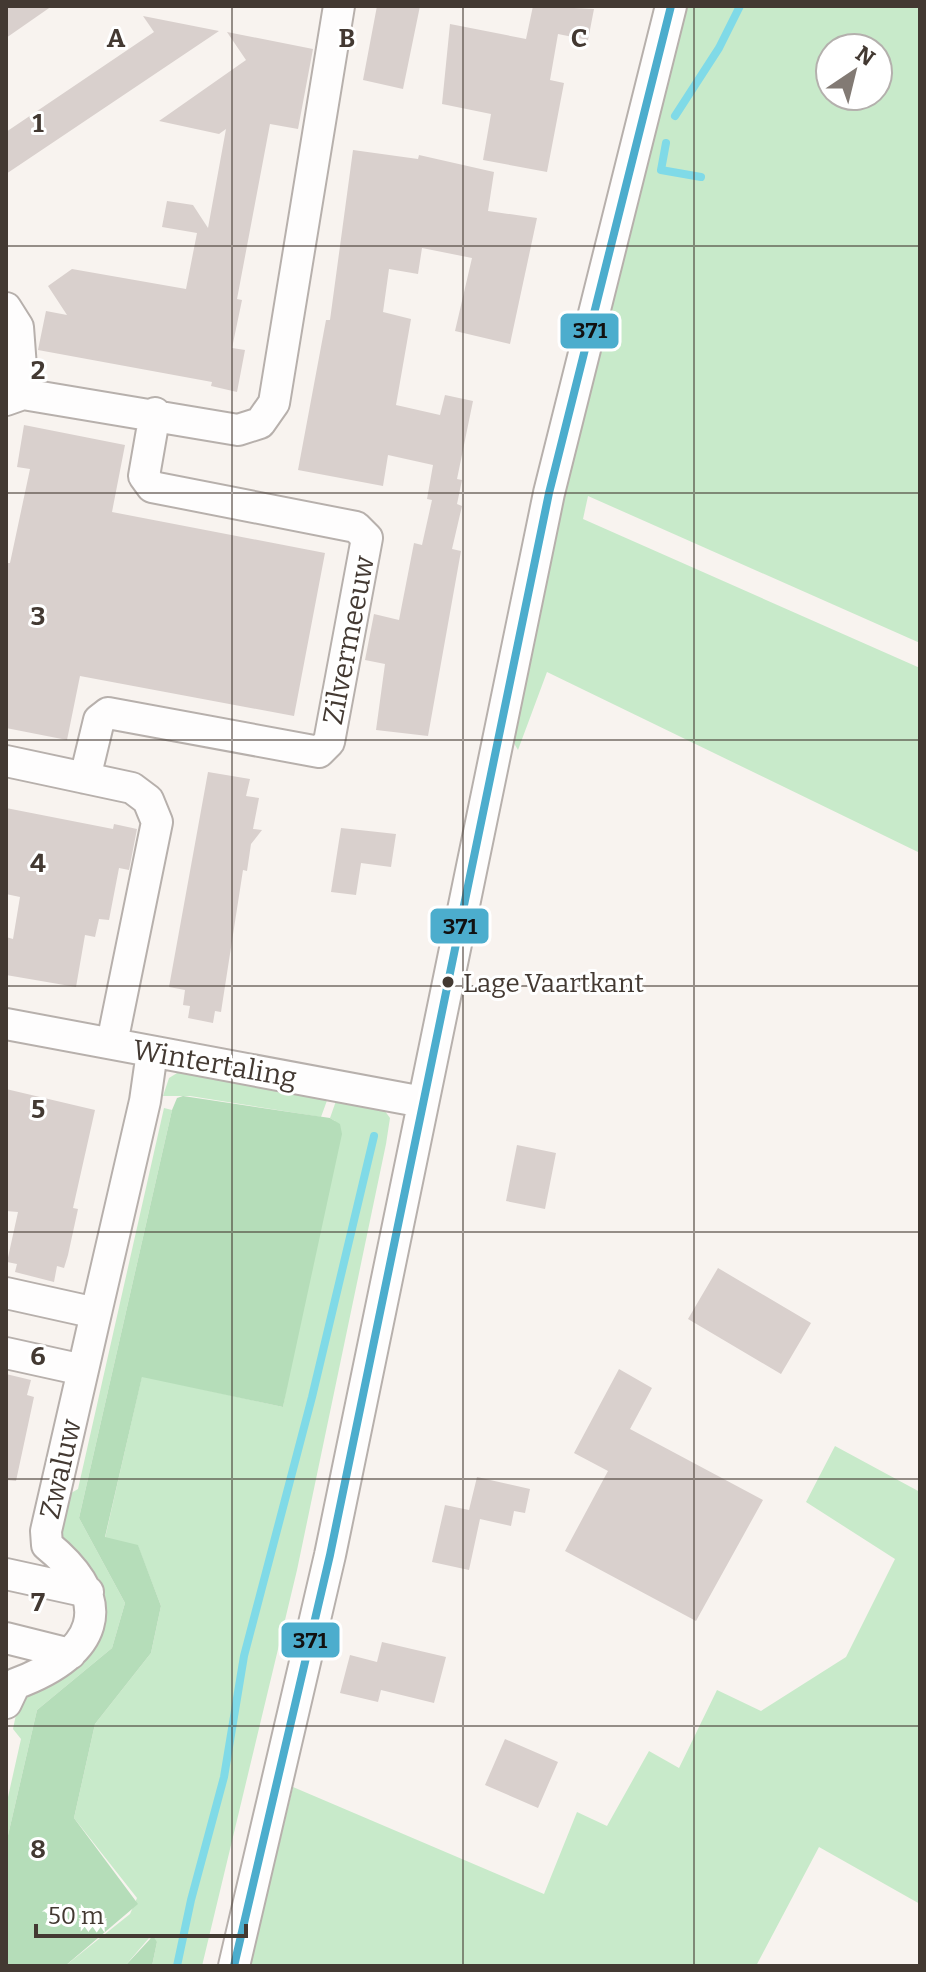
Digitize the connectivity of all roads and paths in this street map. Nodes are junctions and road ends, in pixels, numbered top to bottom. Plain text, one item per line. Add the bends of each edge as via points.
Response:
1 (339, 6) edge
2 (671, 6) edge
3 (6, 308) edge
4 (14, 397) edge
5 (155, 413) junction
6 (6, 761) edge
7 (85, 778) junction
8 (6, 1024) edge
9 (112, 1043) junction
10 (152, 1052) junction
11 (423, 1102) junction
12 (6, 1293) edge
13 (96, 1313) junction
14 (6, 1353) edge
15 (83, 1370) junction
16 (6, 1574) edge
17 (88, 1592) junction
18 (6, 1638) edge
19 (70, 1654) junction
20 (6, 1703) edge
21 (234, 1966) edge

1 - 5 street via 274,403 260,423 238,430
2 - 11 street via 549,493
3 - 4 street via 18,327
4 - 5 street
5 - 7 street, Zilvermeeuw via 144,476 152,487 356,527 367,538 329,742 319,752 108,713 99,720
6 - 7 street
7 - 9 street via 132,788 148,800 157,822
8 - 9 street, Wintertaling
9 - 10 street, Wintertaling
10 - 11 street, Wintertaling
10 - 13 street
11 - 21 street via 330,1555
12 - 13 street
13 - 15 street, Zwaluw
14 - 15 street
15 - 17 street, Zwaluw via 46,1531 47,1545 77,1571
16 - 17 street
17 - 19 street via 89,1623
18 - 19 street
19 - 20 street via 52,1669 15,1684

